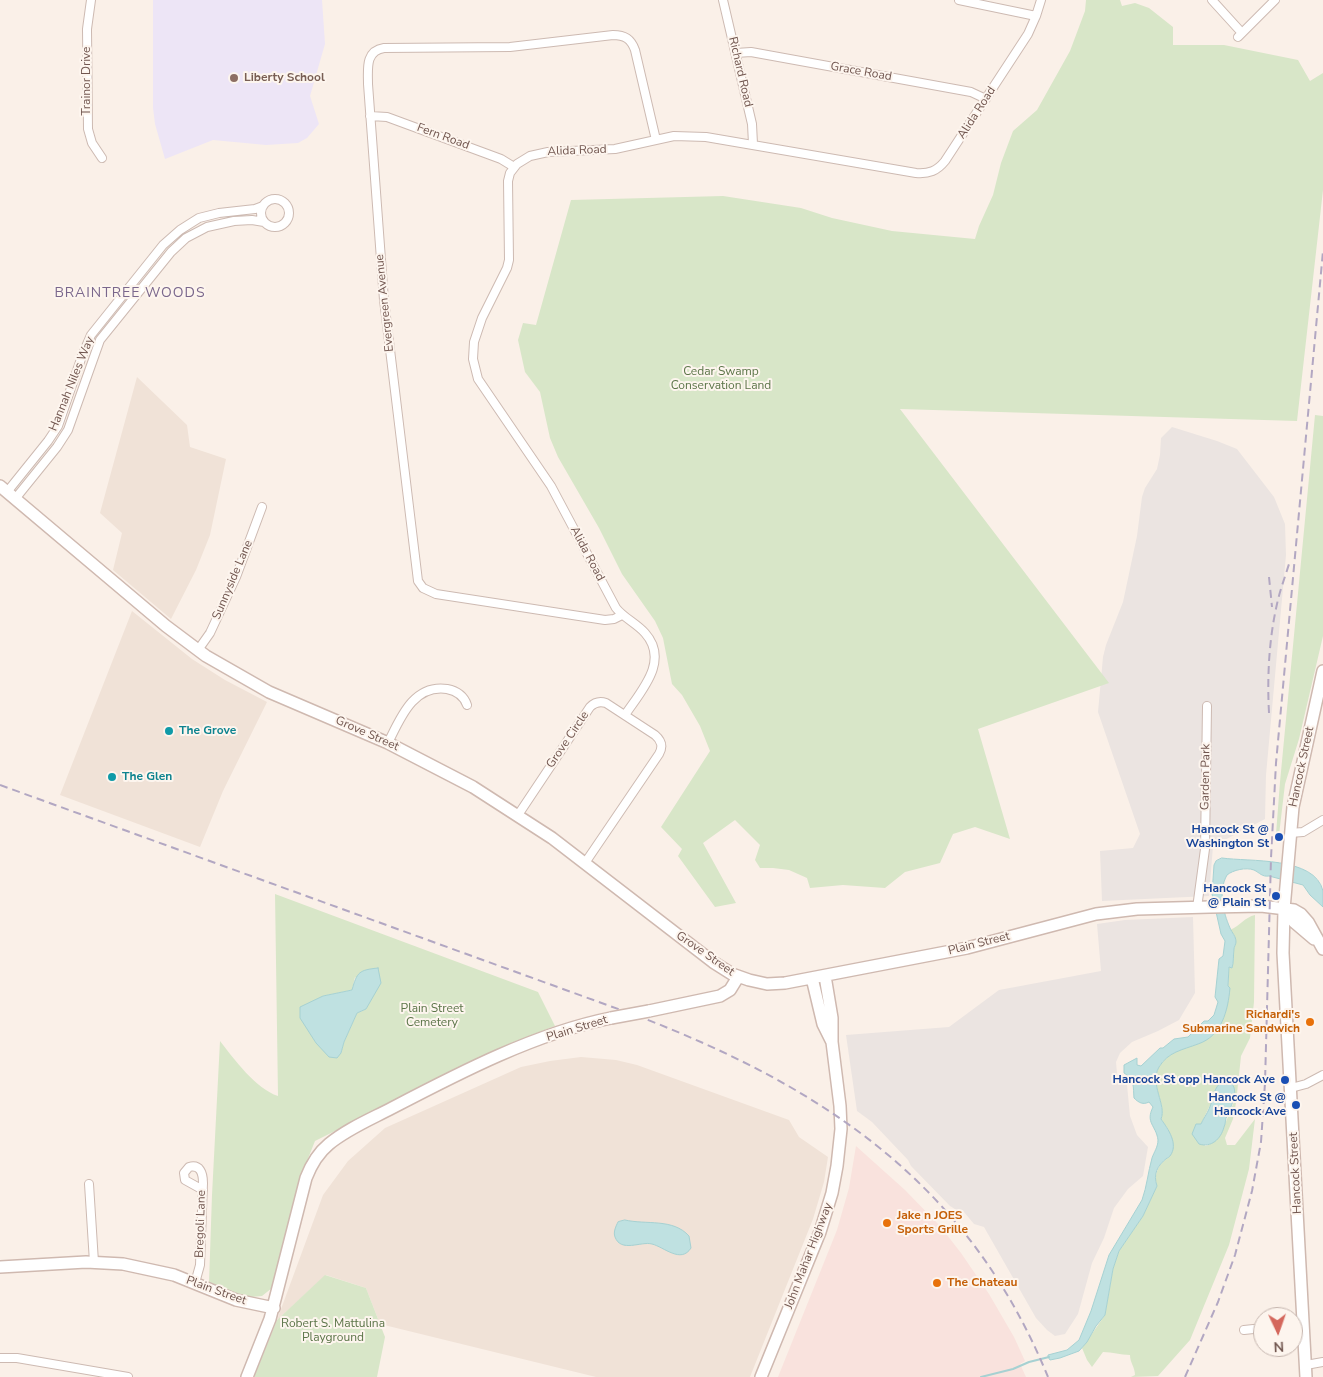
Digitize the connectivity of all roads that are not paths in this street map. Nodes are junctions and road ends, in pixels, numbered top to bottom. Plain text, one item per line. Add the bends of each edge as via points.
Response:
1 (91, 0) edge
2 (723, 0) edge
3 (959, 0) edge
4 (1041, 0) edge
5 (1212, 0) edge
6 (1275, 0) edge
7 (1036, 16) junction
8 (736, 53) junction
9 (986, 99) junction
10 (370, 116) junction
11 (656, 140) junction
12 (753, 144) junction
13 (102, 158) dead end
14 (514, 166) junction
15 (262, 206) junction
16 (264, 222) junction
17 (130, 285) junction
18 (138, 292) junction
19 (75, 378) junction
20 (85, 381) junction
21 (7, 492) edge
22 (262, 507) dead end
23 (622, 615) junction
24 (198, 650) junction
25 (1323, 671) edge
26 (467, 705) dead end
27 (1207, 706) dead end
28 (625, 715) junction
29 (388, 743) junction
30 (518, 815) junction
31 (1323, 820) edge
32 (1290, 833) junction
33 (585, 863) junction
34 (1197, 908) junction
35 (1284, 909) junction
36 (1321, 946) edge
37 (825, 976) junction
38 (738, 977) junction
39 (812, 978) junction
40 (832, 1042) junction
41 (1323, 1075) edge
42 (1291, 1088) junction
43 (89, 1184) dead end
44 (202, 1190) junction
45 (94, 1262) junction
46 (0, 1268) edge
47 (195, 1283) junction
48 (1297, 1307) edge
49 (274, 1308) junction
50 (1253, 1329) edge
51 (1244, 1330) dead end
52 (1303, 1350) edge
53 (0, 1358) edge
54 (1323, 1362) edge
55 (1306, 1365) junction
56 (89, 1374) edge
57 (128, 1377) edge
58 (247, 1377) edge
59 (761, 1377) edge
60 (1306, 1377) edge

1 - 13 street, Trainor Drive via 87,29 88,130
2 - 8 street, Richard Road
3 - 7 street
4 - 7 street, Alida Road
5 - 6 street via 1240,35
7 - 9 street, Alida Road
8 - 9 street, Grace Road via 752,52 961,90
8 - 12 street, Richard Road via 752,124
9 - 12 street, Alida Road via 945,161 927,173
10 - 11 street, Evergreen Avenue via 368,63 377,50 510,47 621,35 630,40 635,50
10 - 14 street, Fern Road via 387,117
10 - 23 street, Evergreen Avenue via 384,300 420,585 436,594 588,617 610,620
11 - 12 street, Alida Road via 691,135
11 - 14 street, Alida Road via 615,149 539,153
14 - 23 street, Alida Road via 508,181 508,264 476,336 475,370 483,388 551,486
15 - 16 street
15 - 16 street, Hannah Niles Way via 269,200 279,199 285,202 289,212 286,222 280,226 272,227
15 - 17 street, Hannah Niles Way via 214,214 190,223 167,241
16 - 18 street, Hannah Niles Way via 226,222 199,230 174,249
17 - 18 street
17 - 19 street, Hannah Niles Way via 91,335
18 - 20 street, Hannah Niles Way via 100,340
19 - 20 street
19 - 21 street, Hannah Niles Way via 56,429
20 - 21 street, Hannah Niles Way via 65,435
21 - 24 main road, Grove Street
22 - 24 street, Sunnyside Lane via 236,577 210,633
23 - 28 street via 645,633 656,655 651,675
24 - 29 main road, Grove Street via 269,692
25 - 32 main road, Hancock Street
26 - 29 street via 462,696 450,690 436,689 422,694 407,707
27 - 34 street, Garden Park via 1204,849
28 - 30 street, Grove Circle via 603,702 592,705
28 - 33 street, Grove Circle via 658,737 660,751
29 - 30 main road, Grove Street via 451,774
30 - 33 main road, Grove Street
31 - 32 street via 1304,832
32 - 35 main road, Hancock Street
33 - 38 main road, Grove Street via 713,962
34 - 35 main road, Plain Street via 1262,906
34 - 37 main road, Plain Street via 1137,909 1096,914 975,946
35 - 36 main road
35 - 42 main road, Hancock Street via 1282,963
37 - 39 main road, Plain Street
37 - 40 main road, John Mahar Highway via 832,1018
38 - 39 main road, Plain Street via 773,984
38 - 49 main road, Plain Street, bridge via 730,990 720,996 610,1018 558,1033 404,1102 327,1146 306,1178
39 - 40 main road, John Mahar Highway via 823,1024
40 - 59 main road, John Mahar Highway via 840,1106 840,1144 832,1193 820,1232
41 - 42 street via 1303,1086
42 - 48 main road, Hancock Street
43 - 45 street
44 - 44 street, Bregoli Lane via 202,1172 197,1167 187,1168 184,1178
44 - 47 street, Bregoli Lane via 199,1269
45 - 46 main road, Plain Street
45 - 47 main road, Plain Street via 136,1266
47 - 49 main road, Plain Street via 236,1300
49 - 58 main road
50 - 51 street
52 - 55 main road, Hancock Street
53 - 56 street via 17,1358
54 - 55 street
55 - 60 main road, Hancock Street
56 - 57 street

